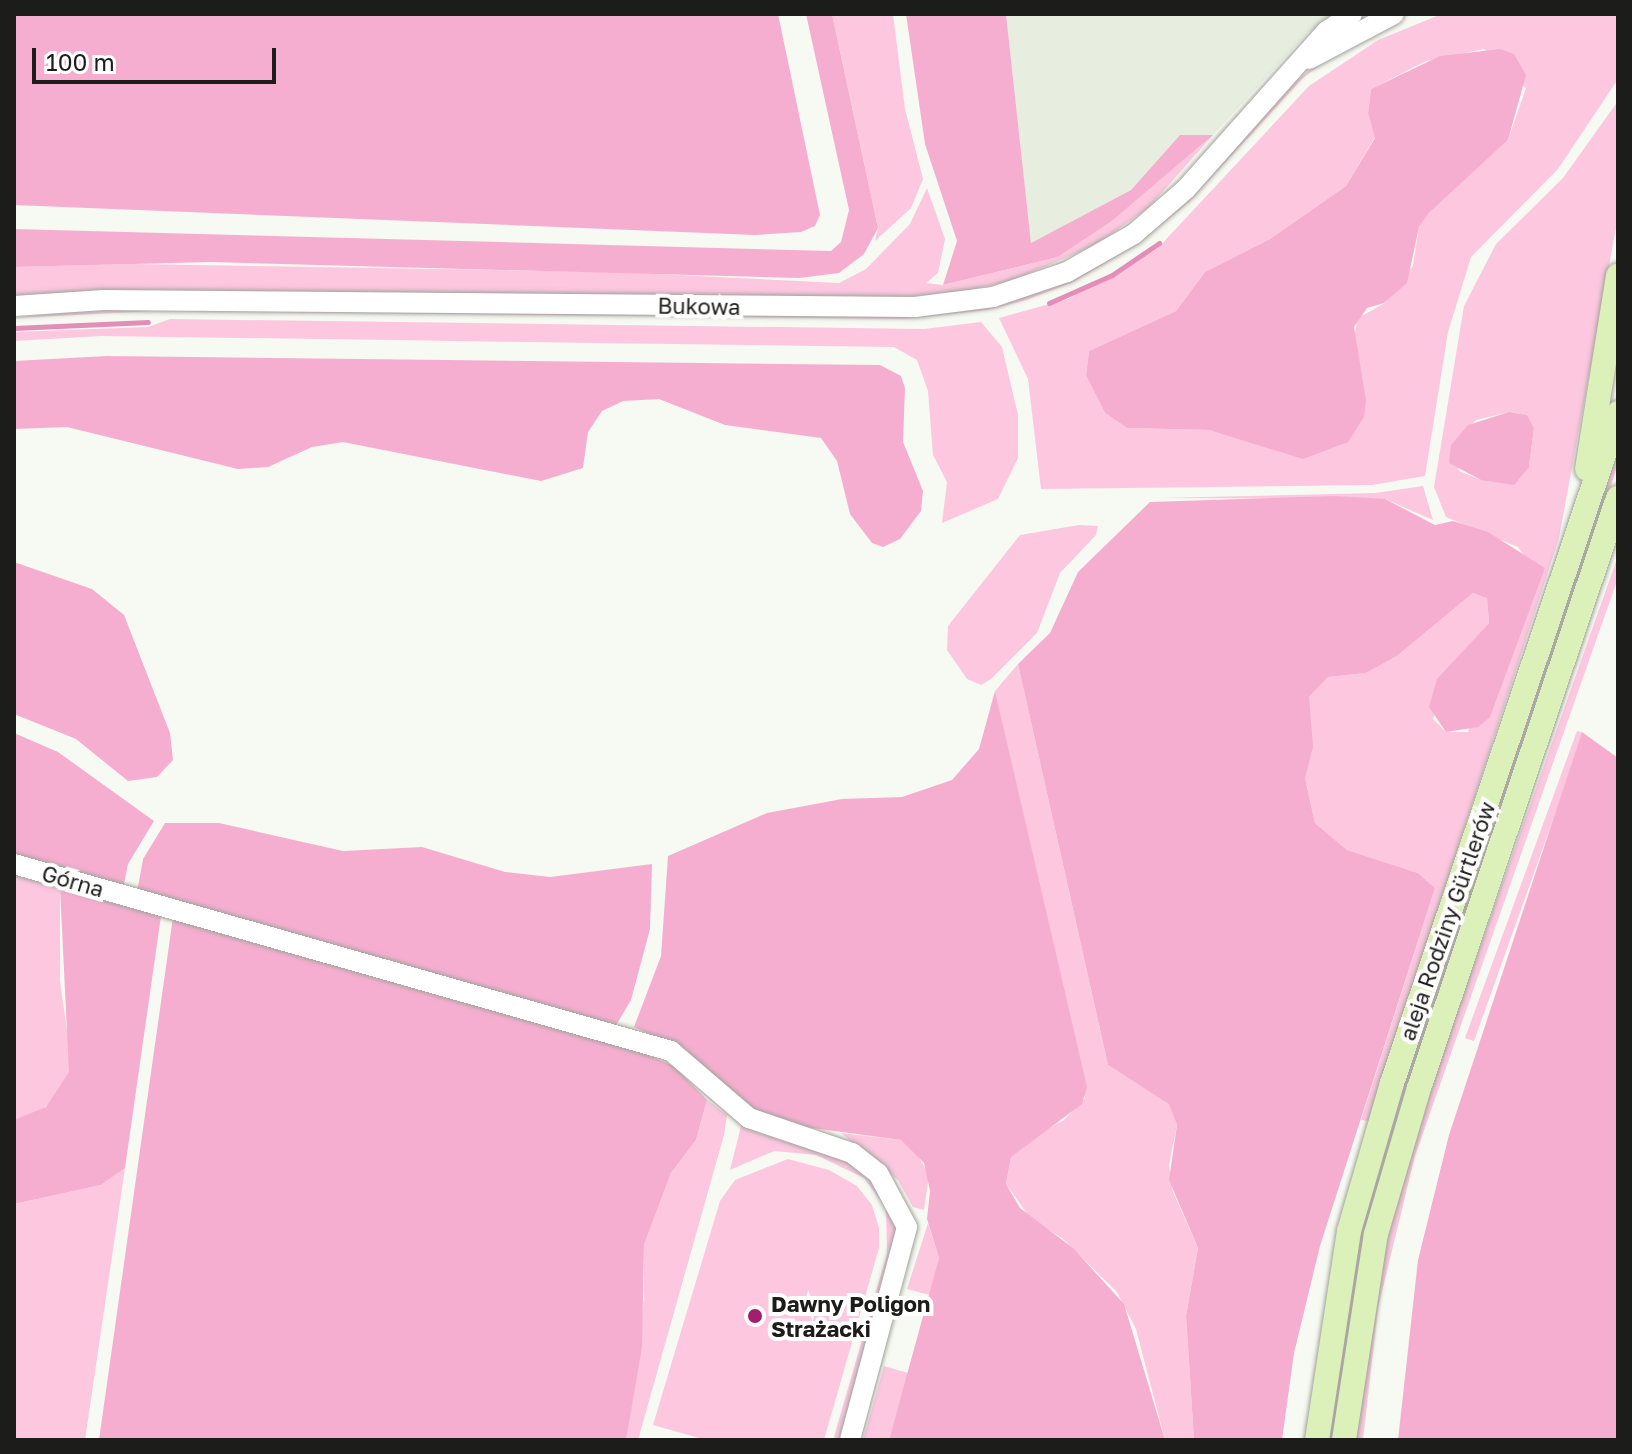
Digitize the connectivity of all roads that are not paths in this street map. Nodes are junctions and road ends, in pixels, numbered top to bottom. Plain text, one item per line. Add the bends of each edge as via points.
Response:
1 (1352, 14) edge
2 (1394, 14) edge
3 (1298, 65) junction
4 (1618, 275) edge
5 (14, 306) edge
6 (1618, 413) edge
7 (1618, 498) edge
8 (1618, 517) edge
9 (1603, 543) junction
10 (1573, 546) junction
11 (14, 864) edge
12 (850, 1440) edge
13 (1317, 1440) edge
14 (1344, 1440) edge

1 - 3 street, Bukowa
2 - 3 street, Bukowa
3 - 5 street, Bukowa via 1186,189 1134,234 1067,272 993,297 915,307 104,300
4 - 10 main road
6 - 10 main road, aleja Rodziny Gürtlerów
7 - 9 main road, aleja Rodziny Gürtlerów
8 - 9 main road
9 - 14 main road, aleja Rodziny Gürtlerów via 1419,1088 1376,1234
10 - 13 main road, aleja Rodziny Gürtlerów via 1392,1083 1353,1217 1325,1359
11 - 12 street, Górna via 671,1051 749,1118 866,1163 896,1200 907,1227

